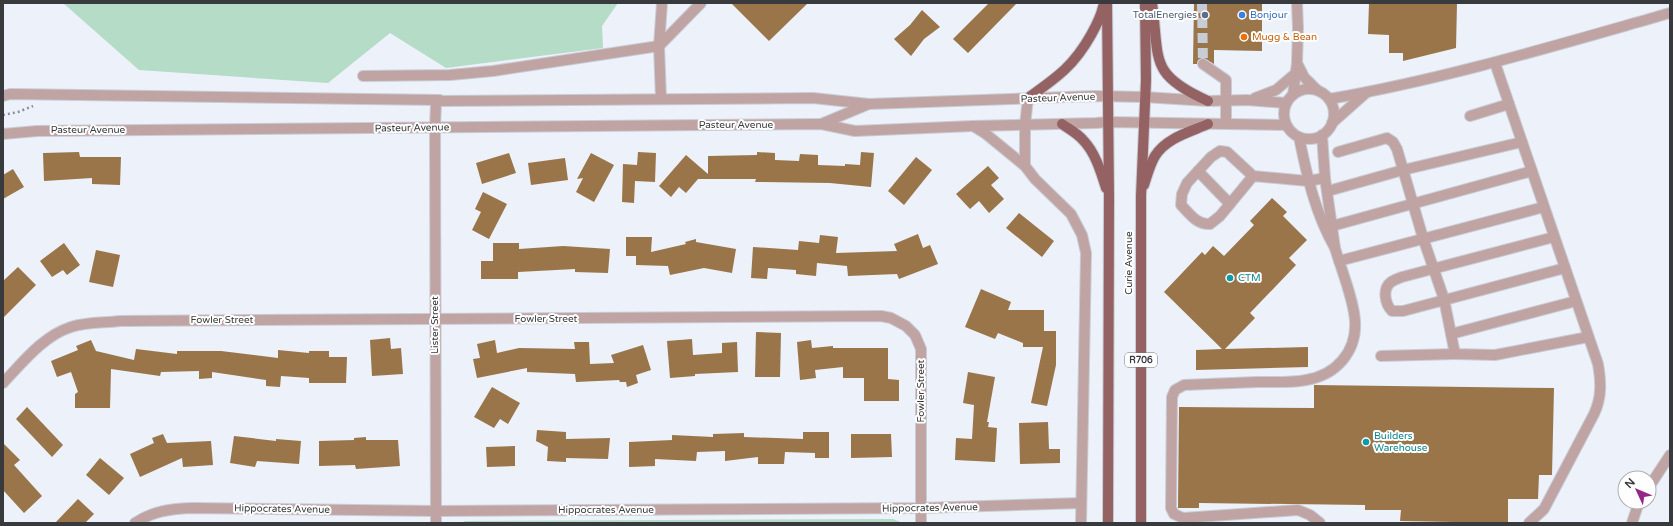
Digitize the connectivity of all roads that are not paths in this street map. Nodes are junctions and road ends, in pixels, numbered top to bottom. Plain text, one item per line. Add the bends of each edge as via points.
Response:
1 (662, 3) edge
2 (701, 3) edge
3 (1104, 3) edge
4 (1107, 3) edge
5 (1145, 3) edge
6 (1152, 3) edge
7 (1297, 3) edge
8 (1670, 13) edge
9 (659, 46) junction
10 (1495, 63) junction
11 (1203, 64) dead end
12 (1296, 68) junction
13 (363, 76) dead end
14 (1318, 91) junction
15 (1367, 92) junction
16 (3, 96) edge
17 (1108, 97) junction
18 (1144, 97) junction
19 (1028, 98) junction
20 (661, 99) junction
21 (1290, 99) junction
22 (1329, 99) junction
23 (440, 100) junction
24 (1226, 100) junction
25 (1247, 100) junction
26 (1208, 101) junction
27 (869, 104) junction
28 (1509, 104) junction
29 (1470, 116) dead end
30 (1108, 122) junction
31 (1143, 122) junction
32 (1332, 123) junction
33 (821, 124) junction
34 (1062, 124) junction
35 (1208, 124) junction
36 (1226, 124) junction
37 (1024, 125) junction
38 (1286, 125) junction
39 (973, 126) junction
40 (435, 128) junction
41 (3, 134) edge
42 (1322, 135) junction
43 (1299, 137) junction
44 (1522, 142) junction
45 (1338, 152) dead end
46 (1025, 166) junction
47 (1403, 170) junction
48 (1198, 171) junction
49 (1532, 171) junction
50 (1253, 176) junction
51 (1325, 178) junction
52 (1308, 180) junction
53 (1328, 191) junction
54 (1141, 196) junction
55 (1110, 197) junction
56 (1230, 204) junction
57 (1413, 204) junction
58 (1544, 207) junction
59 (1332, 226) junction
60 (1554, 237) junction
61 (1423, 238) junction
62 (1335, 248) junction
63 (1339, 261) junction
64 (1565, 268) junction
65 (1434, 269) junction
66 (1444, 299) junction
67 (1576, 301) junction
68 (435, 318) junction
69 (1451, 334) junction
70 (1588, 337) junction
71 (1455, 354) junction
72 (1381, 356) dead end
73 (3, 383) edge
74 (1670, 455) edge
75 (1657, 475) edge
76 (1081, 503) junction
77 (921, 508) junction
78 (1636, 510) edge
79 (436, 511) junction
80 (135, 523) edge
81 (436, 523) edge
82 (921, 523) edge
83 (1081, 523) edge
84 (1108, 523) edge
85 (1140, 523) edge
86 (1320, 523) edge
87 (1529, 523) edge
88 (1632, 523) edge

1 - 9 street
2 - 9 street
3 - 19 main road via 1100,20 1083,50 1073,62
4 - 17 main road, Curie Avenue
5 - 18 main road, Curie Avenue / R706
6 - 26 main road via 1157,55 1161,66 1172,80 1186,91
7 - 12 street
8 - 10 street
9 - 13 street via 493,71 450,75
9 - 20 street
10 - 15 street
10 - 28 street
11 - 24 street via 1226,80
12 - 14 street
12 - 21 street
12 - 25 street via 1276,90
14 - 21 street via 1305,90
14 - 22 street
15 - 22 street
15 - 32 street
16 - 23 street via 10,94
17 - 18 street, Pasteur Avenue
17 - 19 street, Pasteur Avenue
17 - 30 main road, Curie Avenue
18 - 26 street, Pasteur Avenue
18 - 31 main road, Curie Avenue / R706
19 - 27 street, Pasteur Avenue
19 - 37 street
20 - 23 street
20 - 27 street via 813,98
21 - 25 street
21 - 38 street via 1284,114
22 - 32 street via 1333,107
23 - 40 street, Lister Street via 436,103
24 - 25 street, Pasteur Avenue
24 - 26 street, Pasteur Avenue
24 - 36 street
27 - 33 street, Pasteur Avenue
28 - 29 street
28 - 44 street
30 - 31 street, Pasteur Avenue
30 - 34 street, Pasteur Avenue
30 - 55 main road, Curie Avenue
31 - 35 street, Pasteur Avenue
31 - 54 main road, Curie Avenue / R706
32 - 42 street
33 - 39 street, Pasteur Avenue via 855,131
33 - 40 street, Pasteur Avenue
34 - 37 street, Pasteur Avenue
34 - 55 main road via 1086,144 1100,169
35 - 36 street, Pasteur Avenue
35 - 54 main road via 1177,137 1159,151 1152,162
36 - 38 street, Pasteur Avenue
37 - 39 street, Pasteur Avenue
37 - 46 street
38 - 43 street
39 - 46 street
40 - 41 street, Pasteur Avenue via 37,131
40 - 68 street, Lister Street
42 - 43 street via 1307,139
42 - 51 street
43 - 52 street
44 - 47 street
44 - 49 street
45 - 47 street via 1387,138 1397,148
46 - 76 street via 1071,214 1079,226 1086,253
47 - 53 street
47 - 57 street
48 - 50 street via 1220,151 1226,152
48 - 56 street
48 - 56 street via 1187,183 1181,205 1199,222 1210,224
49 - 57 street
49 - 58 street
50 - 52 street
50 - 56 street
51 - 52 street
51 - 53 street
52 - 62 street via 1323,228
53 - 59 street
54 - 85 main road, Curie Avenue / R706
55 - 84 main road, Curie Avenue
57 - 59 street
57 - 61 street
58 - 60 street
58 - 61 street
59 - 62 street
60 - 64 street
60 - 65 street
61 - 63 street
61 - 65 street
62 - 63 street
63 - 86 street via 1355,320 1353,342 1342,363 1330,371 1306,380 1184,385 1177,388 1172,397 1171,508 1174,514 1183,518 1298,510
64 - 66 street
64 - 67 street
65 - 66 street
65 - 66 street via 1391,282 1387,286 1385,297 1388,307 1392,311 1403,311
66 - 69 street
67 - 69 street
67 - 70 street
68 - 73 street, Fowler Street via 120,321 88,324 51,336
68 - 77 street, Fowler Street via 891,318 911,330 921,349
68 - 79 street, Lister Street
69 - 71 street
70 - 71 street via 1495,355
70 - 87 street via 1598,364 1601,382 1598,406 1544,509
71 - 72 street
74 - 75 street
76 - 77 street, Hippocrates Avenue
76 - 83 street
77 - 79 street, Hippocrates Avenue
77 - 82 street, Fowler Street
78 - 88 street
79 - 80 street, Hippocrates Avenue via 165,509 145,516
79 - 81 street, Lister Street

